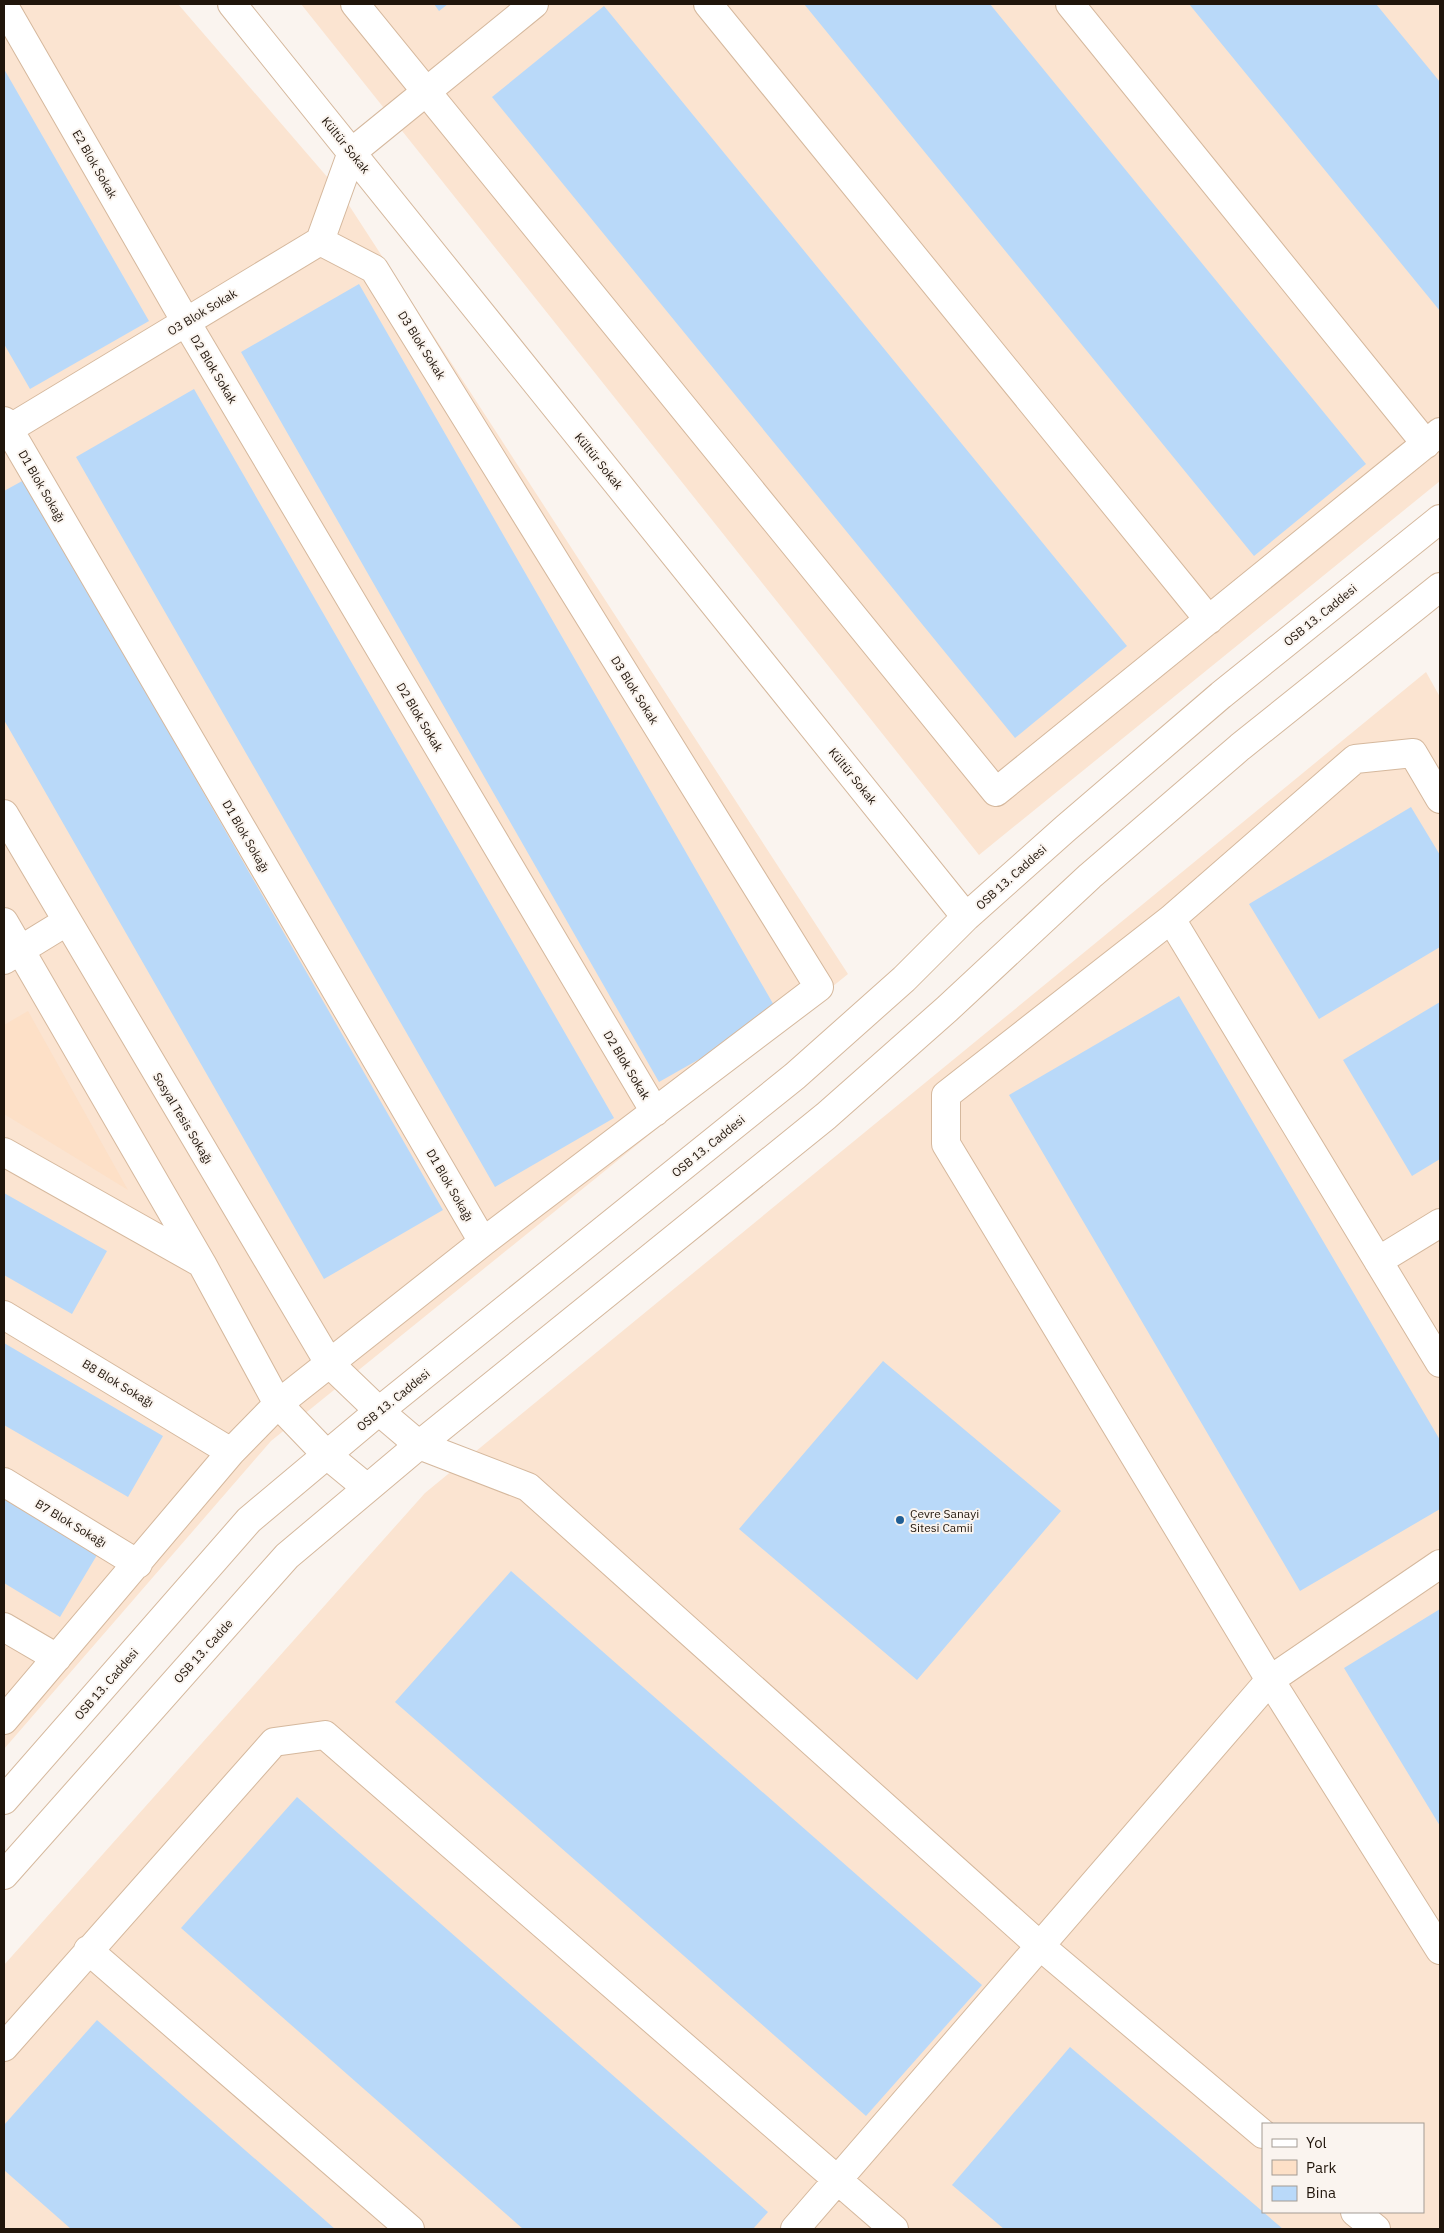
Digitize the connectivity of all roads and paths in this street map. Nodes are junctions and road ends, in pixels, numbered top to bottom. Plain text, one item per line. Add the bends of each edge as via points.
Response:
1 (232, 4) edge
2 (355, 4) edge
3 (534, 4) edge
4 (708, 4) edge
5 (1070, 4) edge
6 (4, 6) edge
7 (427, 92) junction
8 (352, 152) junction
9 (320, 241) junction
10 (186, 322) junction
11 (5, 427) edge
12 (1433, 438) edge
13 (1440, 519) edge
14 (1440, 587) edge
15 (1209, 620) junction
16 (1440, 799) edge
17 (4, 814) edge
18 (966, 917) junction
19 (1171, 919) junction
20 (4, 922) edge
21 (66, 922) junction
22 (12, 955) edge
23 (655, 1112) junction
24 (4, 1152) edge
25 (1440, 1222) edge
26 (483, 1242) junction
27 (1378, 1261) junction
28 (202, 1264) junction
29 (4, 1315) edge
30 (1440, 1362) edge
31 (329, 1363) junction
32 (278, 1404) junction
33 (379, 1411) junction
34 (419, 1445) junction
35 (231, 1452) junction
36 (327, 1455) junction
37 (4, 1482) edge
38 (367, 1488) junction
39 (138, 1564) junction
40 (1440, 1564) edge
41 (4, 1627) edge
42 (57, 1658) junction
43 (1270, 1680) junction
44 (4, 1720) edge
45 (4, 1800) edge
46 (4, 1875) edge
47 (1039, 1945) junction
48 (88, 1950) junction
49 (1440, 1950) edge
50 (4, 2047) edge
51 (1262, 2133) edge
52 (839, 2180) junction
53 (1356, 2213) edge
54 (410, 2229) edge
55 (795, 2229) edge
56 (894, 2229) edge
57 (1376, 2229) edge

1 - 8 street, Kültür Sokak
2 - 7 street
3 - 7 street
4 - 15 street
5 - 12 street
6 - 10 street, E2 Blok Sokak
7 - 8 street
7 - 15 street via 996,792
8 - 9 street
8 - 18 street, Kültür Sokak
9 - 10 street, O3 Blok Sokak
9 - 23 street, D3 Blok Sokak via 374,269 819,987
10 - 11 street, O3 Blok Sokak
10 - 23 street, D2 Blok Sokak
11 - 26 street, D1 Blok Sokağı
12 - 15 street
13 - 18 street, OSB 13. Caddesi via 1221,695
14 - 34 street via 1232,753 1090,876 826,1116
16 - 19 street via 1413,753 1355,759
17 - 21 street, Sosyal Tesis Sokağı
18 - 33 street, OSB 13. Caddesi via 904,979 795,1076
19 - 27 street
19 - 43 street via 946,1094 946,1144
20 - 22 street
21 - 22 street
21 - 31 street, Sosyal Tesis Sokağı
22 - 28 street
23 - 26 street
24 - 28 street
25 - 27 street
26 - 31 street
27 - 30 street
28 - 32 street
29 - 35 street, B8 Blok Sokağı
31 - 32 street
31 - 33 street, Sosyal Tesis Sokağı
32 - 35 street
32 - 36 street
33 - 34 street, Sosyal Tesis Sokağı
33 - 36 street, OSB 13. Caddesi
34 - 38 street, OSB 13. Cadde
34 - 47 street, Sosyal Tesis Sokağı via 528,1487
35 - 39 street
36 - 38 street
36 - 45 street, OSB 13. Caddesi via 250,1520
37 - 39 street, B7 Blok Sokağı
38 - 46 street, OSB 13. Cadde via 287,1556
39 - 42 street
40 - 43 street
41 - 42 street
42 - 44 street
43 - 47 street
43 - 49 street
47 - 51 street, Sosyal Tesis Sokağı
47 - 52 street
48 - 50 street
48 - 52 street via 274,1742 326,1735
48 - 54 street
52 - 55 street
52 - 56 street
53 - 57 street

